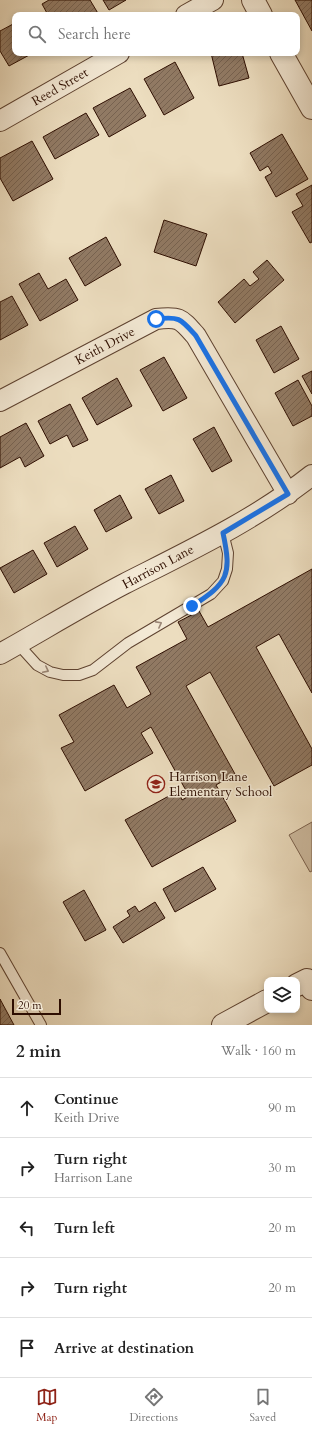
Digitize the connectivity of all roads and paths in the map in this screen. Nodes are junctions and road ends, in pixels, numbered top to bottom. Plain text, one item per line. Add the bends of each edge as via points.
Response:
1 (213, 0) edge
2 (253, 0) edge
3 (191, 12) edge
4 (259, 12) edge
5 (114, 56) edge
6 (283, 56) edge
7 (312, 108) edge
8 (0, 120) edge
9 (0, 401) edge
10 (312, 475) edge
11 (288, 494) junction
12 (223, 533) junction
13 (18, 644) junction
14 (0, 654) edge
15 (0, 953) edge
16 (264, 1003) edge
17 (41, 1025) edge
18 (223, 1025) edge

1 - 3 street
2 - 4 street
5 - 8 street, Reed Street
6 - 7 street
9 - 11 street, Keith Drive via 156,319 171,317 182,321 196,336
10 - 11 street, Harrison Lane
11 - 12 street, Harrison Lane
12 - 13 street, Harrison Lane via 105,594
13 -> 12 lane via 37,665 50,672 79,675 93,670 152,627 192,606 215,590 223,581 228,569 228,553
13 - 14 street, Harrison Lane
15 - 17 lane
16 - 18 street

